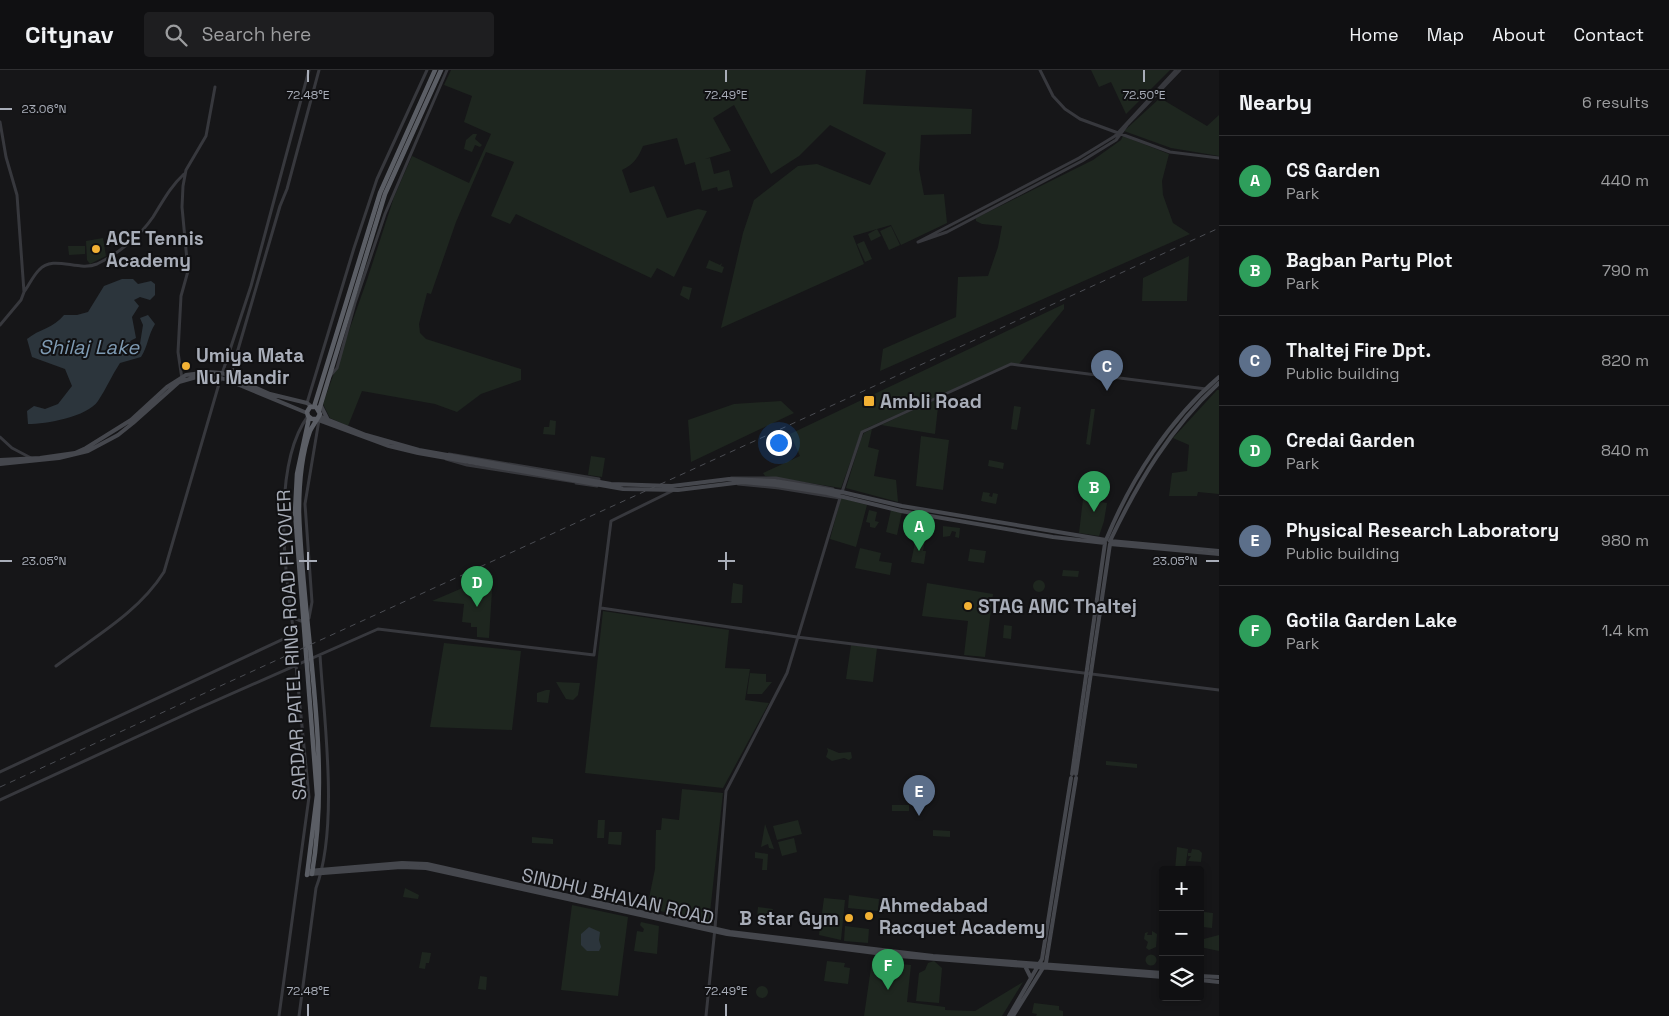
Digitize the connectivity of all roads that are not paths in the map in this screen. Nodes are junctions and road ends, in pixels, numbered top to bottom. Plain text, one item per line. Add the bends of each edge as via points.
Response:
1 (309, 70) edge
2 (319, 70) edge
3 (427, 70) edge
4 (435, 70) edge
5 (441, 70) edge
6 (447, 70) edge
7 (1040, 70) edge
8 (1176, 70) edge
9 (1180, 70) edge
10 (215, 87) dead end
11 (0, 122) edge
12 (1126, 124) junction
13 (1119, 132) junction
14 (1219, 158) edge
15 (185, 173) junction
16 (1030, 185) junction
17 (24, 292) junction
18 (0, 325) edge
19 (222, 375) junction
20 (1219, 377) edge
21 (182, 378) junction
22 (328, 378) junction
23 (229, 379) junction
24 (1219, 383) edge
25 (1208, 390) junction
26 (307, 403) junction
27 (320, 404) junction
28 (313, 407) junction
29 (308, 416) junction
30 (318, 416) junction
31 (328, 420) junction
32 (0, 436) edge
33 (305, 445) junction
34 (446, 457) junction
35 (32, 460) junction
36 (0, 462) edge
37 (576, 475) junction
38 (576, 483) junction
39 (678, 490) junction
40 (835, 492) junction
41 (841, 495) junction
42 (1108, 542) junction
43 (1219, 553) edge
44 (600, 608) junction
45 (290, 612) junction
46 (797, 638) junction
47 (320, 655) junction
48 (296, 665) junction
49 (56, 666) dead end
50 (1090, 673) junction
51 (1219, 690) edge
52 (0, 772) edge
53 (0, 800) edge
54 (310, 873) joint
55 (322, 873) junction
56 (715, 930) junction
57 (1042, 965) junction
58 (1025, 966) junction
59 (1159, 973) edge
60 (1204, 976) edge
61 (1159, 977) edge
62 (1219, 977) edge
63 (1031, 978) junction
64 (1204, 980) edge
65 (1219, 982) edge
66 (279, 1016) edge
67 (299, 1016) edge
68 (706, 1016) edge
69 (1009, 1016) edge
70 (1013, 1016) edge

1 - 19 street via 253,278
2 - 23 street via 287,189
3 - 26 street via 377,179
4 - 28 highway via 380,193
5 - 22 highway, SARDAR PATEL RING ROAD FLYOVER via 385,194
6 - 22 street via 392,194 337,368
7 - 13 street via 1053,96 1065,109
8 - 12 street
9 - 12 street
10 - 15 street via 206,136
11 - 17 street via 17,195
12 - 13 street
13 - 14 street via 1170,152
13 - 16 street via 1116,140
15 - 17 street via 168,191 146,226 128,244 97,264 79,267 59,262 48,264 39,270
15 - 21 street via 182,207 188,271 181,296 178,352
16 - 16 street via 918,242 947,232
17 - 18 street
19 - 21 main road via 199,373
19 - 23 main road
19 - 49 street via 164,572 135,608
20 - 25 main road
21 - 35 main road via 96,444 75,453
22 - 27 highway, SARDAR PATEL RING ROAD FLYOVER
23 - 26 main road
23 - 29 main road
24 - 25 main road
25 - 41 street via 1007,365 867,429 859,438
25 - 42 main road via 1165,443
26 - 28 main road
27 - 30 highway, SARDAR PATEL RING ROAD FLYOVER
27 - 31 main road
28 - 29 highway
28 - 30 highway
29 - 30 highway
29 - 33 highway, SARDAR PATEL RING ROAD FLYOVER
29 - 45 street via 295,441 286,482 284,534
30 - 31 main road
30 - 33 highway, SARDAR PATEL RING ROAD FLYOVER
30 - 34 main road via 389,446
30 - 45 street via 304,504 312,593 310,614 309,618 301,621
31 - 34 main road via 390,443
32 - 35 street
33 - 54 highway, SARDAR PATEL RING ROAD FLYOVER via 297,474 296,526 317,817
34 - 37 street via 453,453
34 - 38 street via 460,464
34 - 40 main road via 624,489 678,490 754,482
35 - 36 main road
37 - 38 street
37 - 38 street via 598,479 597,486
39 - 40 street via 683,485 714,479 761,477 821,485
39 - 41 street via 739,484
39 - 44 street via 611,521
40 - 41 main road
41 - 42 main road
41 - 46 street
42 - 43 main road
42 - 50 main road
44 - 46 street
44 - 47 street via 594,655 441,638 386,628 378,628
45 - 52 street via 294,634
46 - 50 street
46 - 56 street via 787,673 726,791
47 - 48 street
47 - 55 street via 328,797
48 - 53 street
48 - 66 street via 309,797
50 - 51 street
50 - 57 main road
54 - 55 main road, SINDHU BHAVAN ROAD
55 - 56 main road, SINDHU BHAVAN ROAD via 426,868
55 - 67 street via 316,888
56 - 57 main road, SINDHU BHAVAN ROAD via 925,955
56 - 58 main road, SINDHU BHAVAN ROAD via 899,956
56 - 68 street
57 - 58 main road, SINDHU BHAVAN ROAD
57 - 59 main road, SINDHU BHAVAN ROAD
57 - 61 main road, SINDHU BHAVAN ROAD
57 - 63 main road
57 - 70 main road
58 - 63 main road
60 - 62 main road
63 - 69 main road
64 - 65 main road

